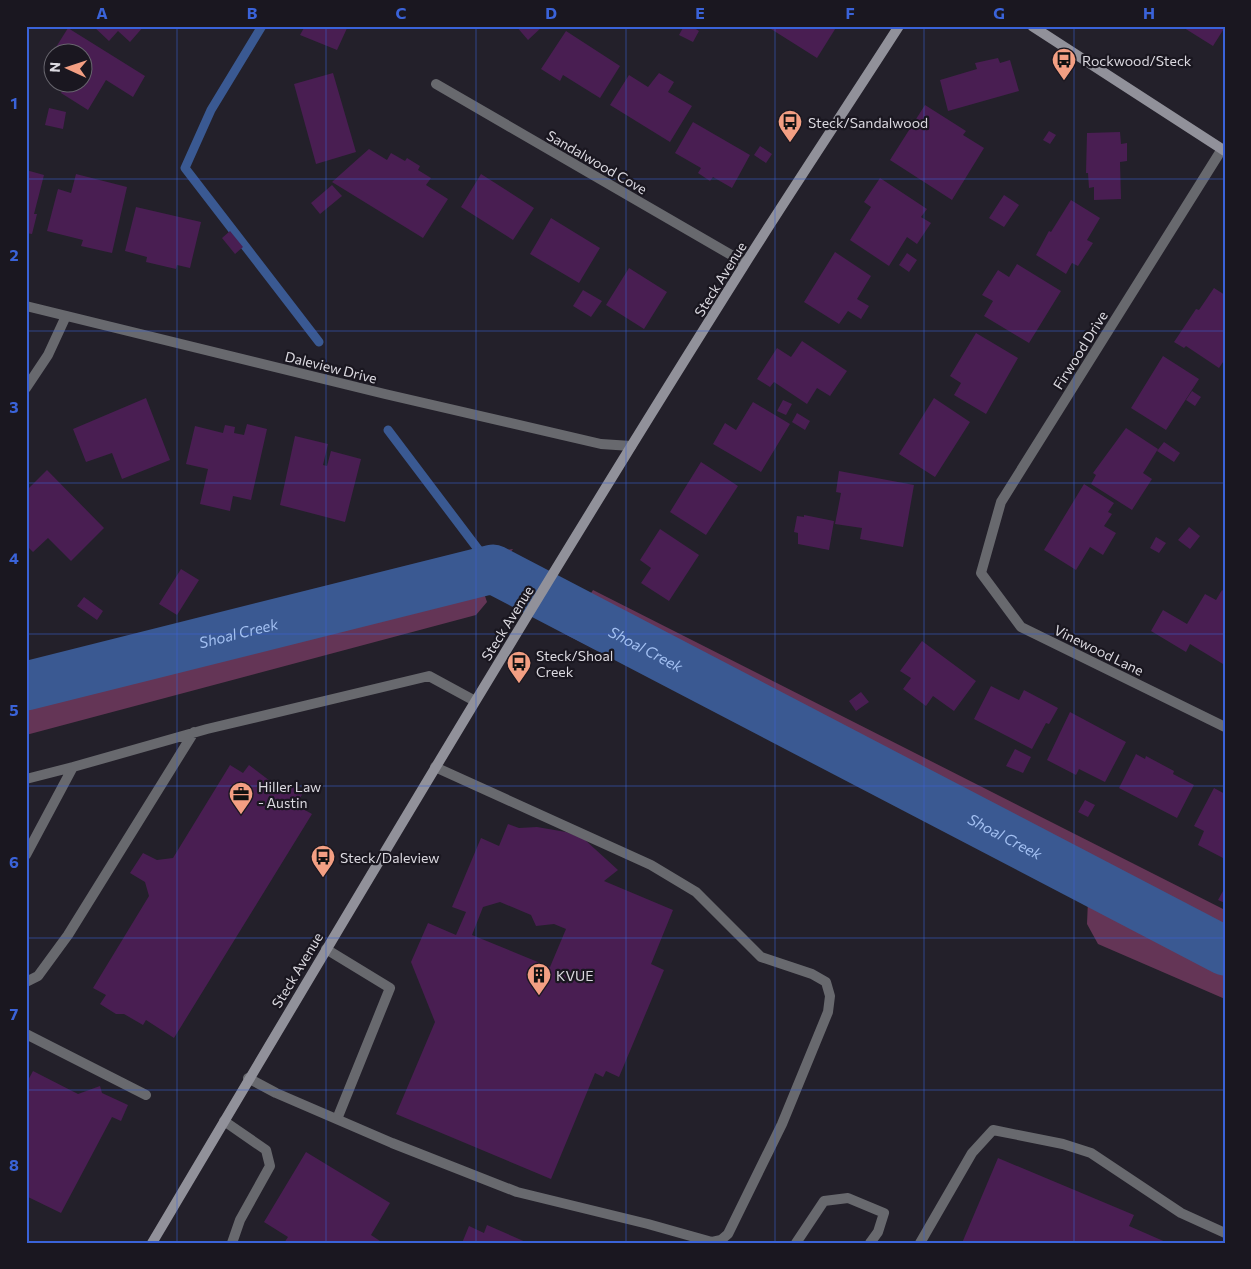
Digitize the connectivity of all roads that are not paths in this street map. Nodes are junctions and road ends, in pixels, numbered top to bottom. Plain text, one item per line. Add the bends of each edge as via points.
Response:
1 (899, 26) edge
2 (1032, 26) edge
3 (436, 84) dead end
4 (1224, 150) edge
5 (745, 264) junction
6 (26, 306) edge
7 (66, 316) junction
8 (26, 388) edge
9 (631, 446) junction
10 (981, 573) joint
11 (475, 701) junction
12 (1225, 727) edge
13 (194, 732) junction
14 (435, 766) junction
15 (73, 767) junction
16 (26, 779) edge
17 (26, 855) edge
18 (326, 949) junction
19 (26, 982) edge
20 (26, 1034) edge
21 (248, 1078) junction
22 (146, 1094) dead end
23 (337, 1119) junction
24 (224, 1121) junction
25 (1225, 1233) edge
26 (152, 1243) edge
27 (232, 1243) edge
28 (796, 1243) edge
29 (870, 1243) edge
30 (920, 1243) edge

1 - 5 street, Steck Avenue
2 - 4 street
3 - 5 street, Sandalwood Cove
4 - 10 street, Firwood Drive via 1001,502
5 - 9 street, Steck Avenue
6 - 7 street, Daleview Drive
7 - 8 street via 48,354
7 - 9 street, Daleview Drive via 414,401 601,444
9 - 11 street, Steck Avenue
10 - 12 street, Vinewood Lane via 1021,627
11 - 13 street via 429,676
11 - 14 street, Steck Avenue
13 - 15 street
13 - 19 street via 68,935 38,976
14 - 18 street, Steck Avenue
14 - 23 street via 651,865 696,892 761,957 826,982 830,996 828,1012 782,1124 728,1234 712,1242 517,1192
15 - 16 street
15 - 17 street
18 - 21 street, Steck Avenue
18 - 23 street via 390,988
20 - 22 street
21 - 23 street
21 - 24 street, Steck Avenue
24 - 26 street, Steck Avenue
24 - 27 street via 266,1150 270,1166 240,1220
25 - 30 street via 1181,1213 1091,1154 1063,1144 993,1130 972,1153
28 - 29 street via 824,1201 848,1198 884,1214

